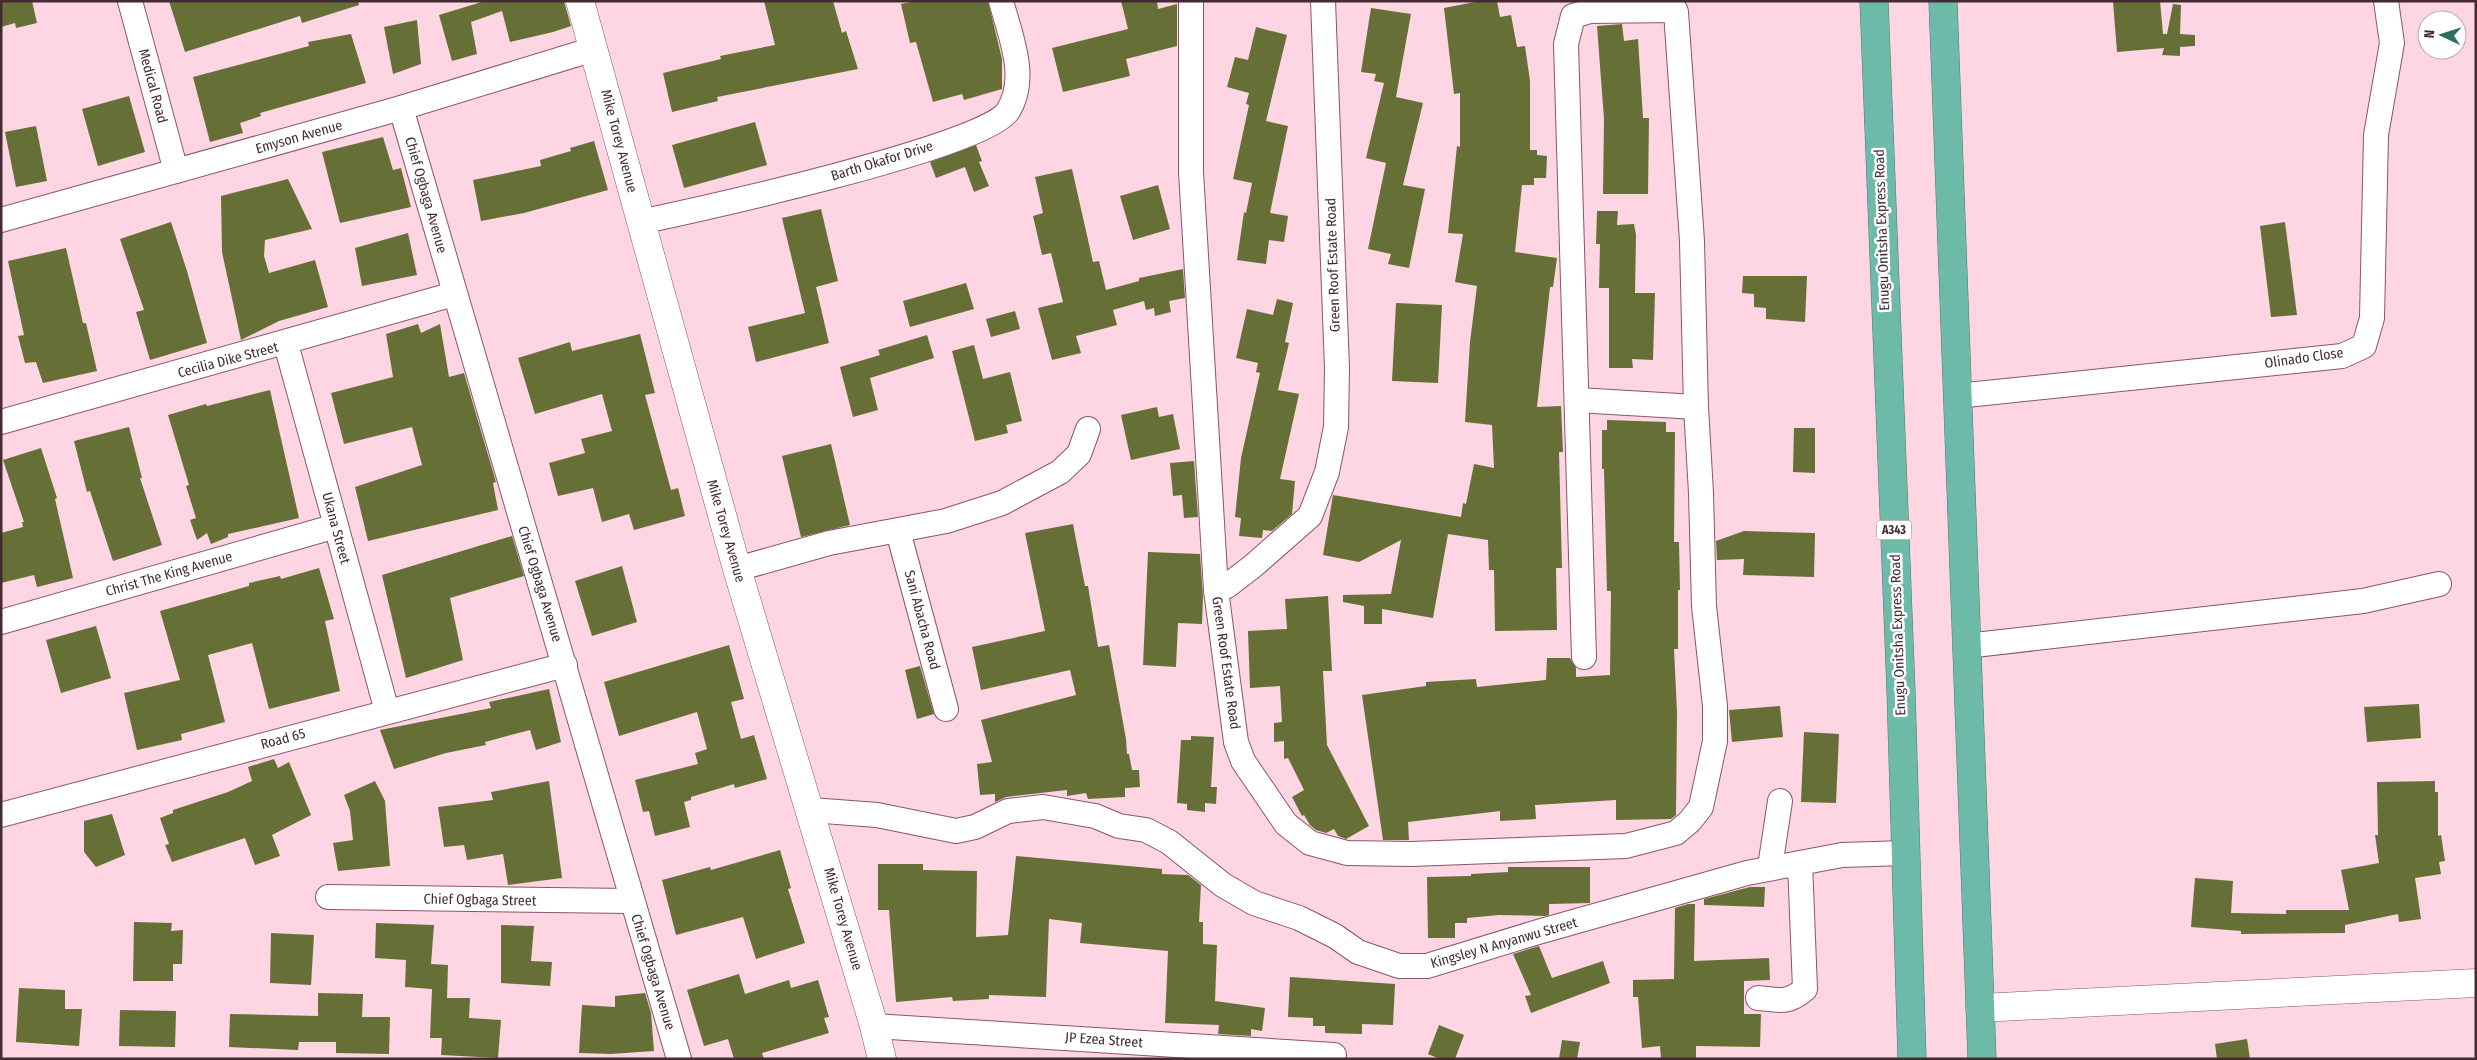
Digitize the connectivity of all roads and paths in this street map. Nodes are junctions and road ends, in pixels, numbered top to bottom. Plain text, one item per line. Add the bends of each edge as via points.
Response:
1 (130, 1) edge
2 (580, 1) edge
3 (1001, 1) edge
4 (1191, 1) edge
5 (1323, 1) edge
6 (1874, 1) edge
7 (1943, 1) edge
8 (2386, 1) edge
9 (1674, 8) edge
10 (594, 49) junction
11 (401, 108) junction
12 (176, 171) junction
13 (1, 220) edge
14 (640, 222) junction
15 (454, 294) junction
16 (286, 344) junction
17 (1957, 396) junction
18 (1577, 400) junction
19 (1696, 407) junction
20 (1, 422) edge
21 (1088, 429) dead end
22 (336, 526) junction
23 (898, 531) junction
24 (737, 569) junction
25 (2439, 584) dead end
26 (1216, 590) junction
27 (1, 622) edge
28 (1966, 646) junction
29 (1584, 657) dead end
30 (565, 665) junction
31 (946, 709) dead end
32 (387, 711) junction
33 (1780, 801) dead end
34 (810, 810) junction
35 (1, 815) edge
36 (1905, 853) junction
37 (1800, 862) junction
38 (1770, 868) junction
39 (328, 897) dead end
40 (631, 901) junction
41 (2476, 983) edge
42 (1758, 998) dead end
43 (1980, 1008) junction
44 (874, 1026) junction
45 (1334, 1055) dead end
46 (679, 1059) edge
47 (882, 1059) edge
48 (1912, 1059) edge
49 (1982, 1059) edge

1 - 12 street, Medical Road
2 - 10 main road, Mike Torey Avenue
3 - 14 street, Barth Okafor Drive via 1018,75 1007,112 992,124 889,162
4 - 26 street via 1191,172
5 - 26 street, Green Roof Estate Road via 1337,368 1336,427 1326,472 1310,516 1253,566 1227,586
6 - 36 highway, Enugu Onitsha Express Road / A343
7 - 17 highway
8 - 17 street, Olinado Close via 2392,43 2376,135 2372,318 2364,346 2342,356
9 - 18 street via 1590,11 1573,16 1569,29 1566,44
9 - 19 street, Green Roof Estate Road via 1692,240
10 - 11 street, Emyson Avenue
10 - 14 main road, Mike Torey Avenue
11 - 12 street, Emyson Avenue
11 - 15 street, Chief Ogbaga Avenue
12 - 13 street, Emyson Avenue
14 - 24 main road, Mike Torey Avenue
15 - 16 street, Cecilia Dike Street
15 - 30 street, Chief Ogbaga Avenue
16 - 20 street, Cecilia Dike Street
16 - 22 street, Ukana Street
17 - 28 highway
18 - 19 street
18 - 29 street
19 - 26 street, Green Roof Estate Road via 1704,606 1715,706 1715,741 1702,807 1676,833 1626,846 1411,854 1347,853 1310,843 1286,824 1243,761 1236,742
21 - 23 street via 1079,454 1060,472 1002,503 946,521
22 - 27 street, Christ The King Avenue
22 - 32 street, Ukana Street
23 - 24 street via 829,543
23 - 31 street, Sani Abacha Road
24 - 34 main road, Mike Torey Avenue
25 - 28 street via 2363,601
28 - 43 highway
30 - 32 street, Road 65
30 - 40 street, Chief Ogbaga Avenue
32 - 35 street, Road 65
33 - 38 street
34 - 38 street, Kingsley N Anyanwu Street via 877,815 956,831 975,827 1008,811 1043,807 1095,816 1119,826 1146,830 1169,842 1224,885 1254,903 1299,918 1358,952 1399,966 1427,966 1708,882
34 - 44 main road, Mike Torey Avenue
36 - 37 street, Kingsley N Anyanwu Street via 1842,855
36 - 48 highway, Enugu Onitsha Express Road / A343
37 - 38 street, Kingsley N Anyanwu Street
37 - 42 street via 1805,989 1795,998 1784,1001
39 - 40 street, Chief Ogbaga Street
40 - 46 street, Chief Ogbaga Avenue
41 - 43 main road
43 - 49 highway
44 - 45 street, JP Ezea Street
44 - 47 main road, Mike Torey Avenue

